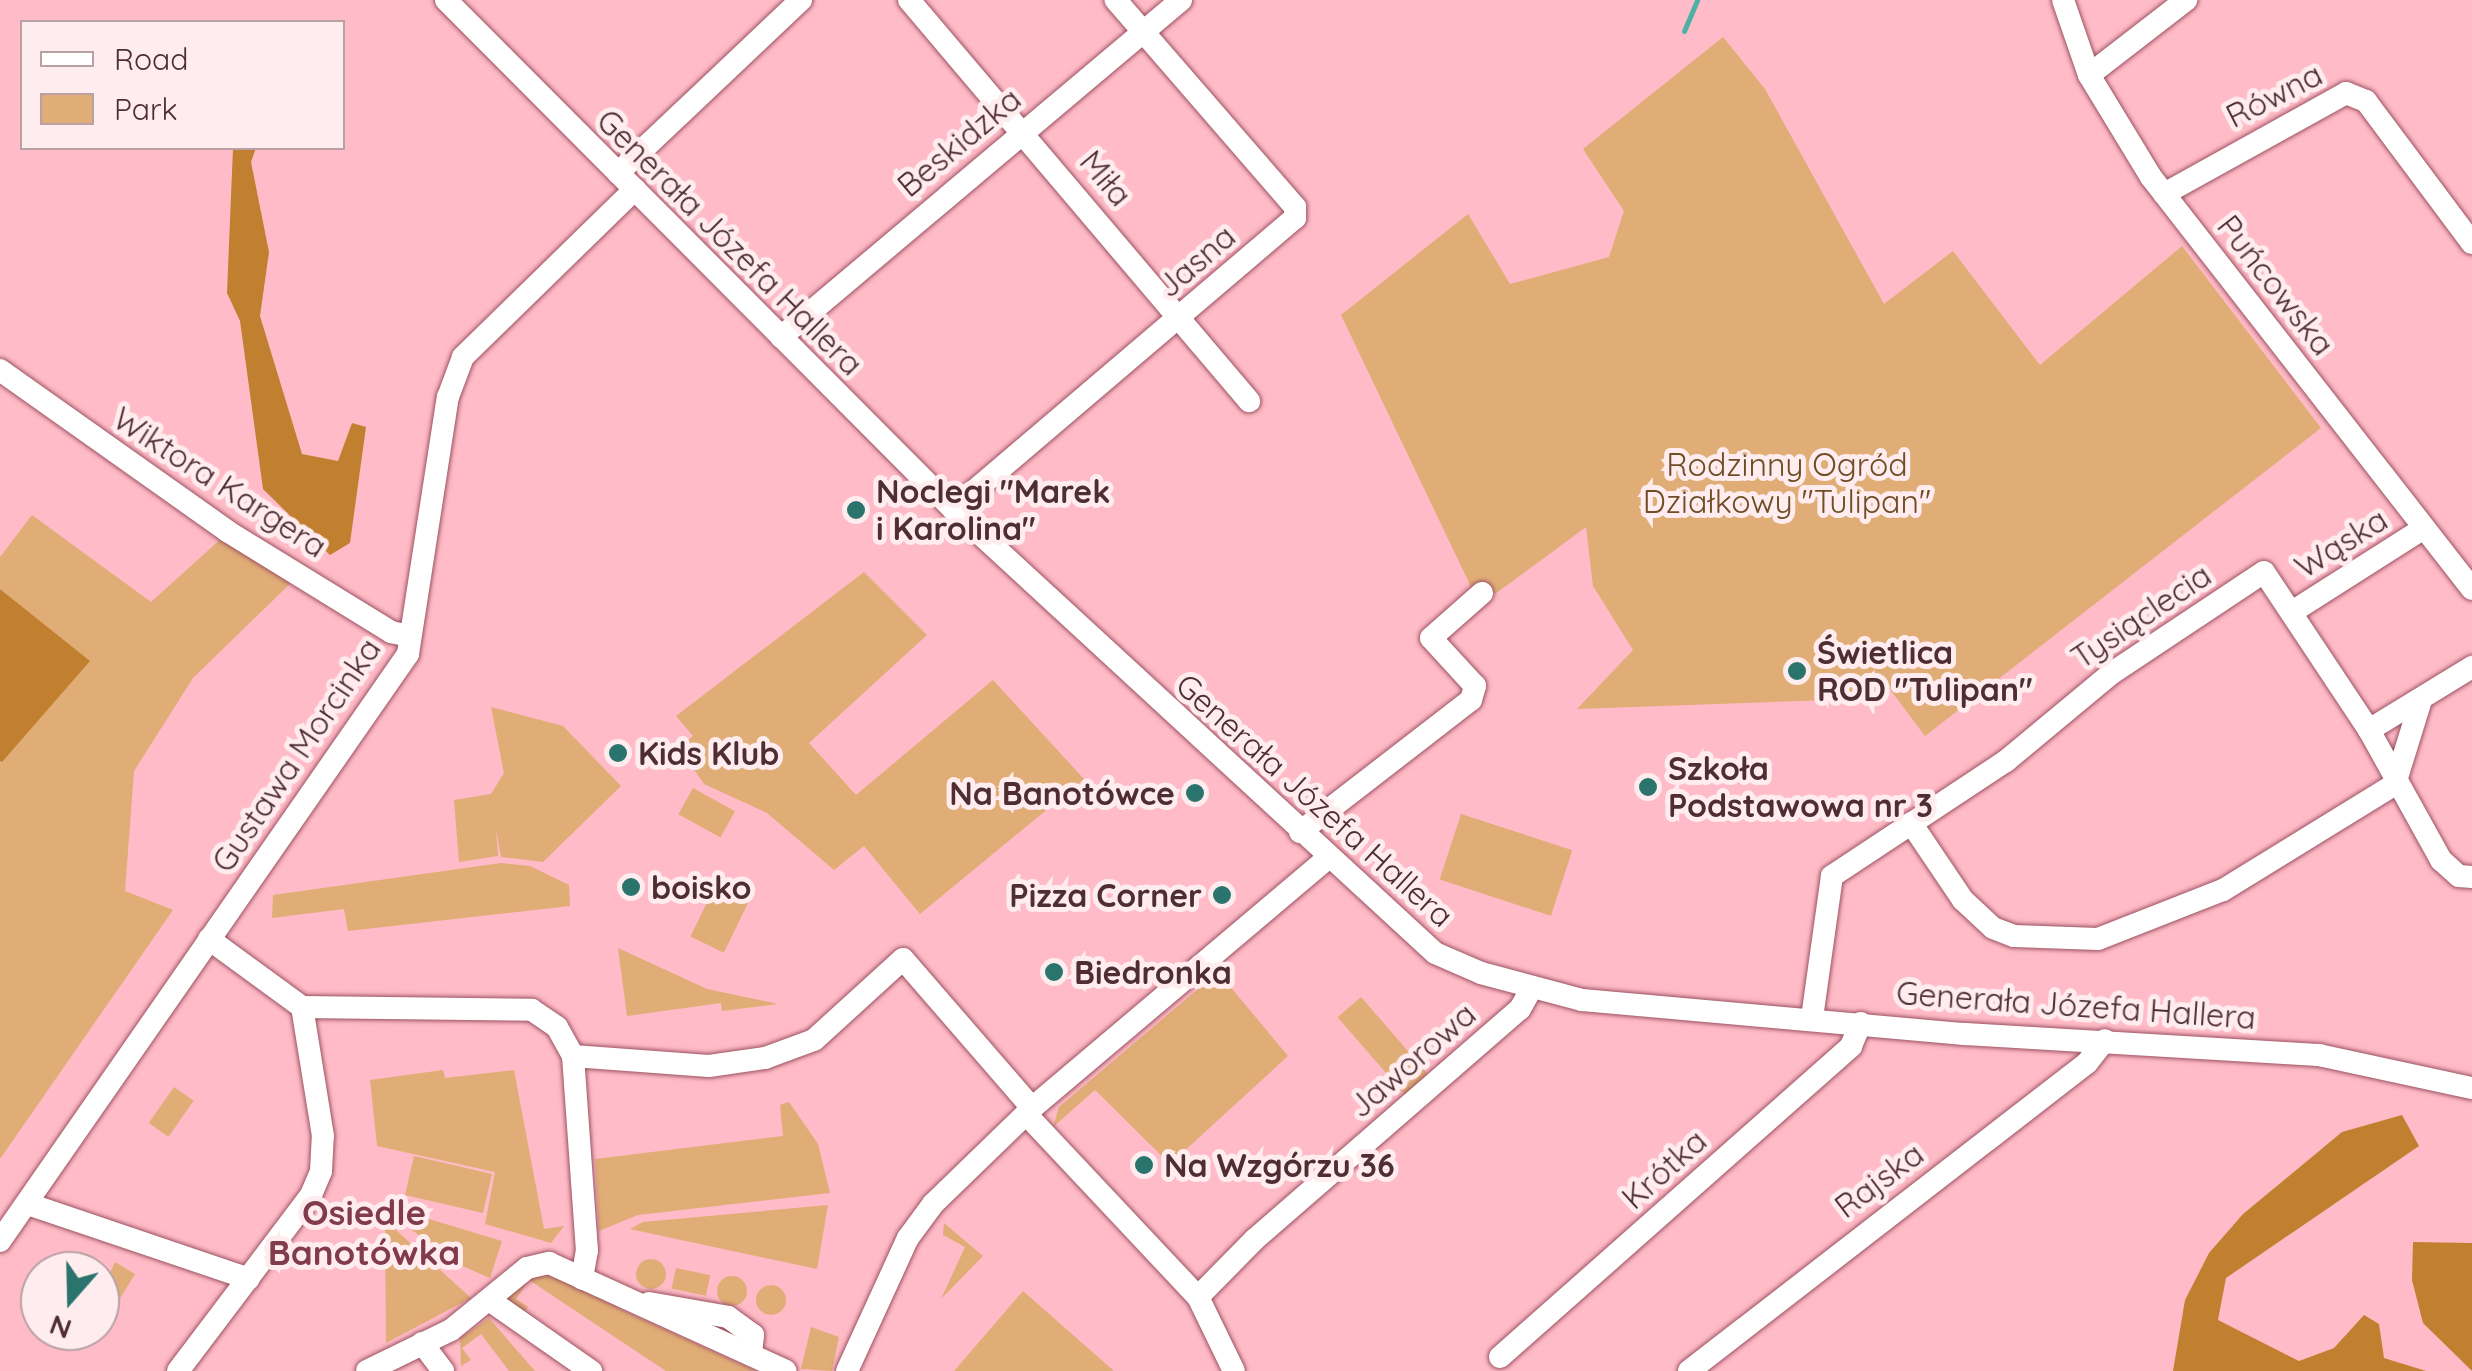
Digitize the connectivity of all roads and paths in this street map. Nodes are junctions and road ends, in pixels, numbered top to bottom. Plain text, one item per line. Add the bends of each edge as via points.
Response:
1 (446, 0) edge
2 (801, 0) edge
3 (908, 0) edge
4 (1116, 0) edge
5 (1181, 0) edge
6 (2064, 0) edge
7 (2186, 0) edge
8 (1144, 31) junction
9 (2089, 76) junction
10 (1024, 130) junction
11 (626, 181) junction
12 (2164, 194) junction
13 (2472, 243) edge
14 (1180, 317) junction
15 (781, 337) junction
16 (0, 370) edge
17 (1249, 400) dead end
18 (953, 509) junction
19 (2424, 528) junction
20 (2472, 589) edge
21 (1482, 592) dead end
22 (2292, 612) junction
23 (410, 636) junction
24 (2472, 668) edge
25 (2421, 700) junction
26 (2368, 730) junction
27 (2395, 784) junction
28 (1912, 823) junction
29 (1300, 832) junction
30 (1328, 858) junction
31 (2472, 876) edge
32 (209, 939) junction
33 (1530, 989) junction
34 (302, 1007) junction
35 (1812, 1018) junction
36 (1861, 1022) junction
37 (2104, 1040) junction
38 (573, 1056) junction
39 (2472, 1088) edge
40 (1030, 1111) junction
41 (28, 1204) junction
42 (0, 1241) edge
43 (582, 1278) junction
44 (249, 1279) junction
45 (1198, 1297) junction
46 (492, 1302) junction
47 (422, 1344) junction
48 (1500, 1357) dead end
49 (369, 1370) edge
50 (178, 1371) edge
51 (443, 1371) edge
52 (590, 1371) edge
53 (786, 1371) edge
54 (847, 1371) edge
55 (1234, 1371) edge
56 (1688, 1371) edge

1 - 11 street, Generała Józefa Hallera
2 - 11 street, Gustawa Morcinka
3 - 10 street, Miła
4 - 8 street
5 - 8 street, Beskidzka
6 - 9 street, Puńcowska
7 - 9 street
8 - 10 street, Beskidzka
8 - 14 street, Jasna via 1296,210 1289,224
9 - 12 street, Puńcowska
10 - 14 street, Miła
10 - 15 street, Beskidzka
11 - 15 street, Generała Józefa Hallera
11 - 23 street, Gustawa Morcinka via 456,370
12 - 13 street, Równa via 2346,93 2366,101
12 - 19 street, Puńcowska
14 - 17 street, Miła
14 - 18 street, Jasna
15 - 18 street, Generała Józefa Hallera
16 - 23 street, Wiktora Kargera via 227,531 378,624
18 - 29 street, Generała Józefa Hallera
19 - 20 street, Puńcowska
19 - 22 street, Wąska
21 - 29 street via 1430,638 1475,686 1470,700
22 - 26 street
22 - 28 street, Tysiąclecia via 2264,572 2112,672 2006,760
23 - 32 street, Gustawa Morcinka via 408,654
24 - 25 street
25 - 26 street
25 - 27 street
26 - 27 street
27 - 28 street via 2223,890 2098,939 2014,936 1993,928 1963,900
27 - 31 street via 2441,860 2459,876
28 - 35 street, Tysiąclecia via 1832,876
29 - 30 street, Generała Józefa Hallera
30 - 33 street, Generała Józefa Hallera via 1435,952
30 - 40 street
32 - 34 street
32 - 41 street, Gustawa Morcinka
33 - 35 street, Generała Józefa Hallera via 1594,1001
33 - 45 street, Jaworowa via 1520,1009 1254,1240
34 - 38 street via 532,1010 557,1027
34 - 44 street via 323,1136 321,1171
35 - 36 street, Generała Józefa Hallera
36 - 37 street, Generała Józefa Hallera
36 - 48 street, Krótka via 1850,1046
37 - 39 street, Generała Józefa Hallera via 2354,1060
37 - 56 street, Rajska via 2087,1063
38 - 40 street via 677,1068 791,1051 814,1040 903,960
38 - 43 street via 587,1250
40 - 45 street
40 - 54 street via 919,1220
41 - 42 street, Gustawa Morcinka
41 - 44 street
43 - 46 street via 542,1263
43 - 53 street
44 - 50 street
45 - 55 street
46 - 47 street
46 - 52 street
47 - 49 street
47 - 51 street

